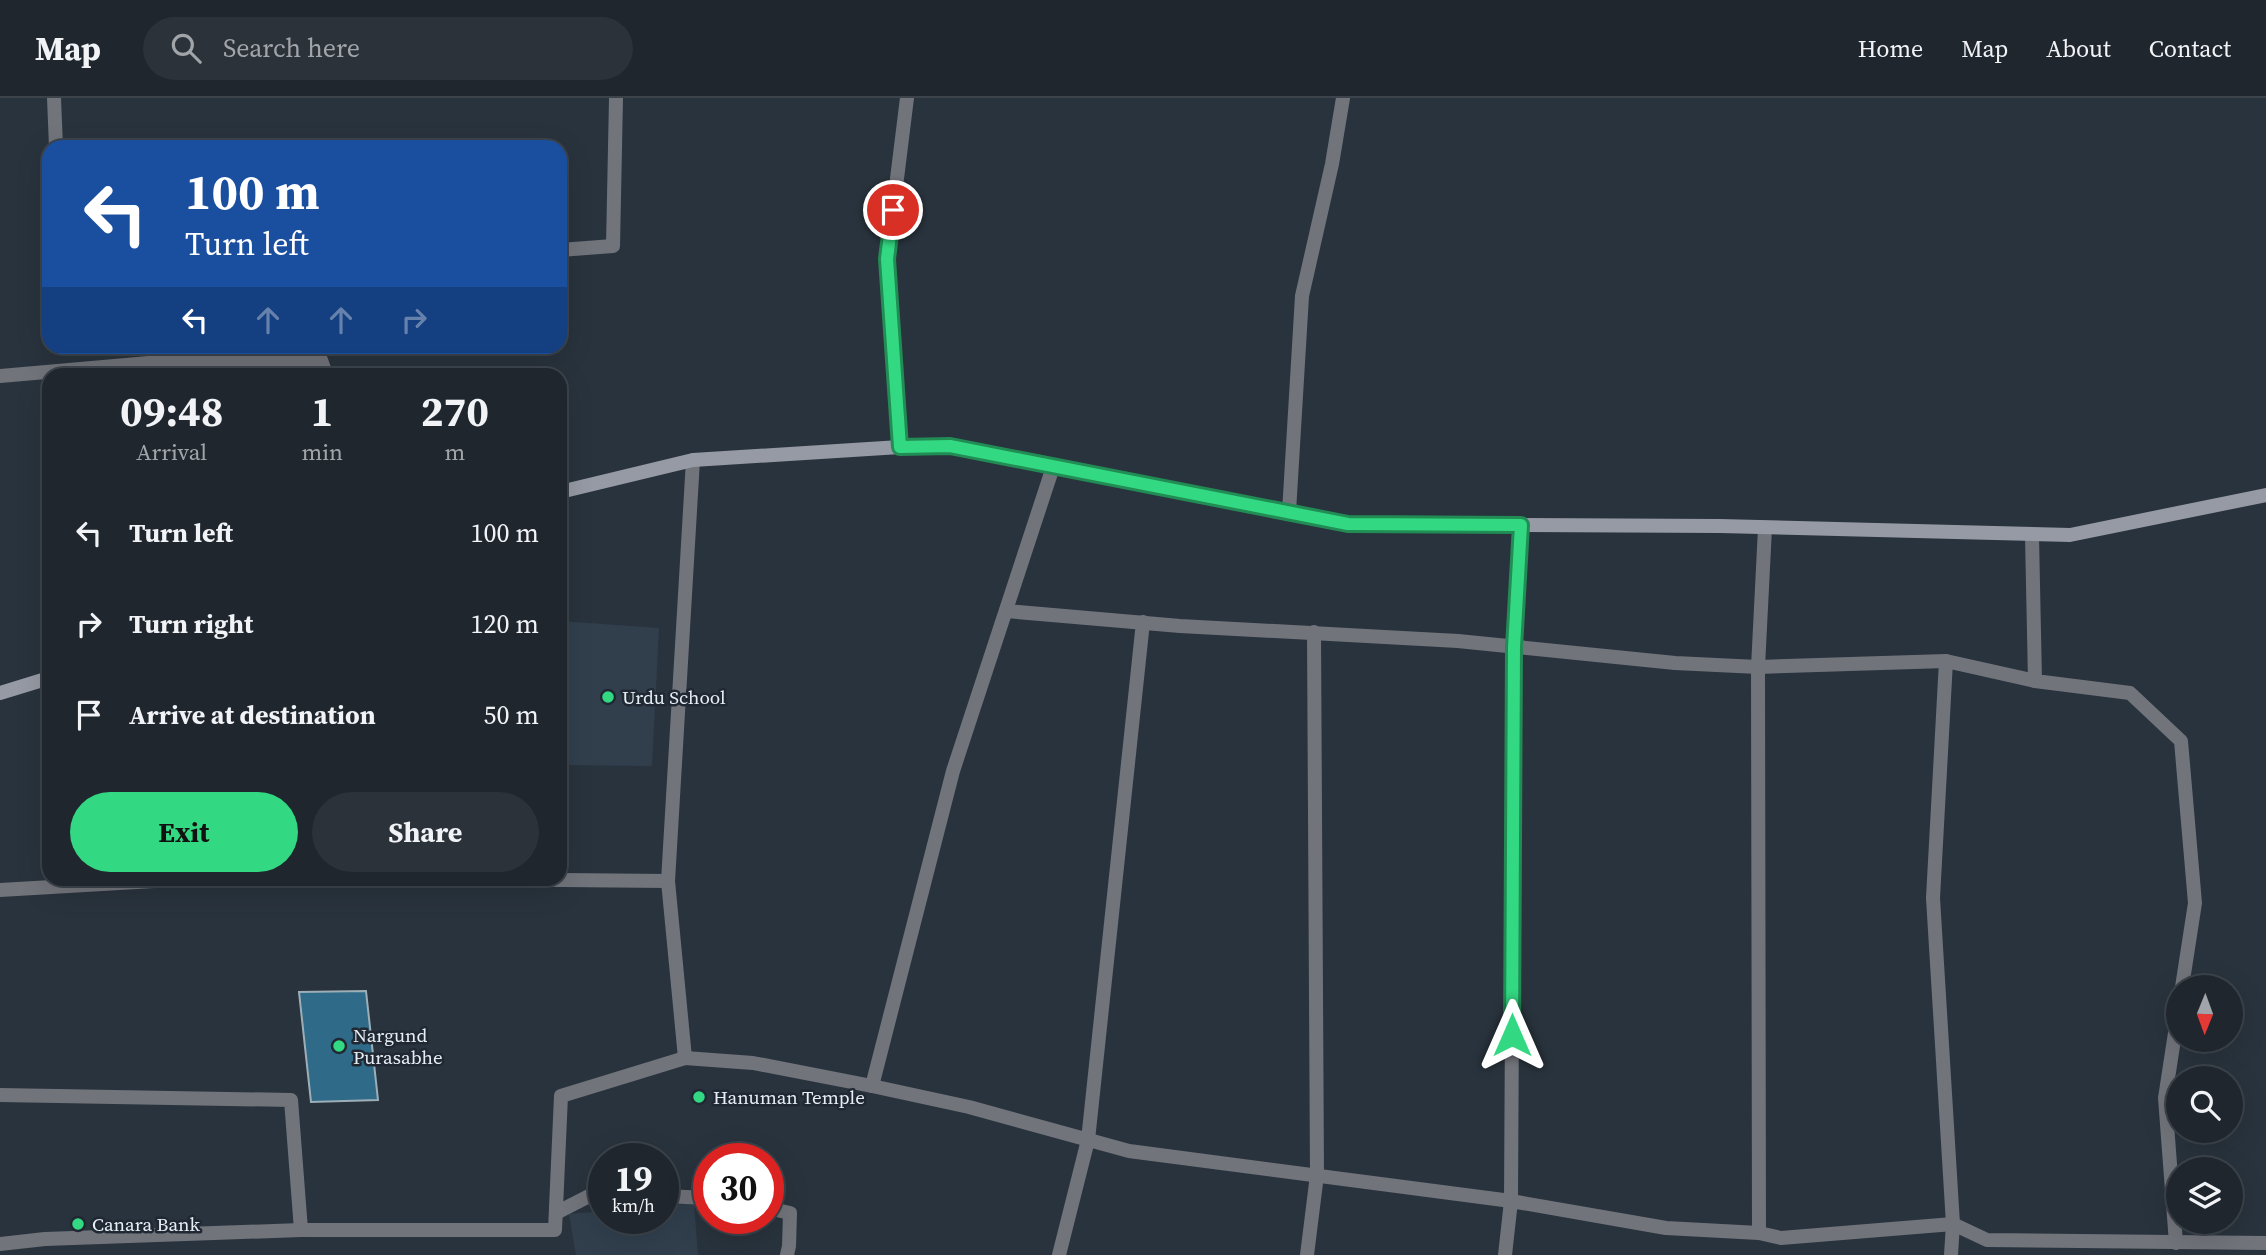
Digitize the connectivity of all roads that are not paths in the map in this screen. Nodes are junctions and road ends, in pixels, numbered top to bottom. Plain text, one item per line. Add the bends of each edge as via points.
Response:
1 (54, 98) edge
2 (616, 98) edge
3 (907, 98) edge
4 (1343, 98) edge
5 (56, 140) edge
6 (567, 249) edge
7 (323, 360) edge
8 (92, 368) edge
9 (42, 372) edge
10 (0, 376) edge
11 (900, 447) junction
12 (693, 460) junction
13 (1053, 467) junction
14 (567, 490) edge
15 (2266, 495) edge
16 (1289, 512) junction
17 (1521, 525) junction
18 (1765, 527) junction
19 (2032, 536) junction
20 (1006, 611) junction
21 (1143, 622) junction
22 (1314, 632) junction
23 (1514, 647) junction
24 (1946, 661) junction
25 (1758, 667) junction
26 (42, 680) edge
27 (2035, 681) junction
28 (0, 694) edge
29 (567, 880) edge
30 (668, 881) junction
31 (68, 886) edge
32 (0, 890) edge
33 (2184, 975) edge
34 (2172, 1052) edge
35 (685, 1058) junction
36 (872, 1086) junction
37 (0, 1095) edge
38 (1088, 1140) junction
39 (1317, 1175) junction
40 (588, 1197) edge
41 (1511, 1201) junction
42 (784, 1212) edge
43 (556, 1213) junction
44 (1953, 1224) junction
45 (301, 1230) junction
46 (1759, 1233) junction
47 (2176, 1243) junction
48 (2266, 1243) edge
49 (0, 1244) edge
50 (787, 1255) edge
51 (1059, 1255) edge
52 (1307, 1255) edge
53 (1505, 1255) edge
54 (1951, 1255) edge

1 - 5 street
2 - 6 street via 613,246
3 - 11 street via 887,259
4 - 16 street via 1302,296
7 - 8 street via 183,360
9 - 10 street
11 - 12 street
11 - 13 street via 950,446
12 - 14 street
12 - 30 street
13 - 16 street
13 - 20 street
15 - 19 street via 2070,535
16 - 17 street via 1348,524
17 - 18 street
17 - 23 street
18 - 19 street
18 - 25 street
19 - 27 street
20 - 21 street
20 - 36 street via 953,771
21 - 22 street
21 - 38 street
22 - 23 street
22 - 39 street
23 - 25 street
23 - 41 street
24 - 25 street
24 - 27 street
24 - 44 street via 1933,898
25 - 46 street
26 - 28 street
27 - 33 street via 2130,693 2181,741 2195,903
29 - 30 street
30 - 35 street
31 - 32 street
34 - 47 street via 2165,1098
35 - 36 street via 753,1063
35 - 43 street via 561,1096
36 - 38 street
37 - 45 street via 291,1100
38 - 39 street via 1129,1151
38 - 51 street
39 - 41 street
39 - 52 street
40 - 43 street
41 - 46 street via 1666,1228
41 - 53 street
42 - 50 street via 790,1213
43 - 45 street via 555,1230
44 - 46 street via 1781,1238
44 - 47 street via 1987,1240
44 - 54 street
45 - 49 street
47 - 48 street

